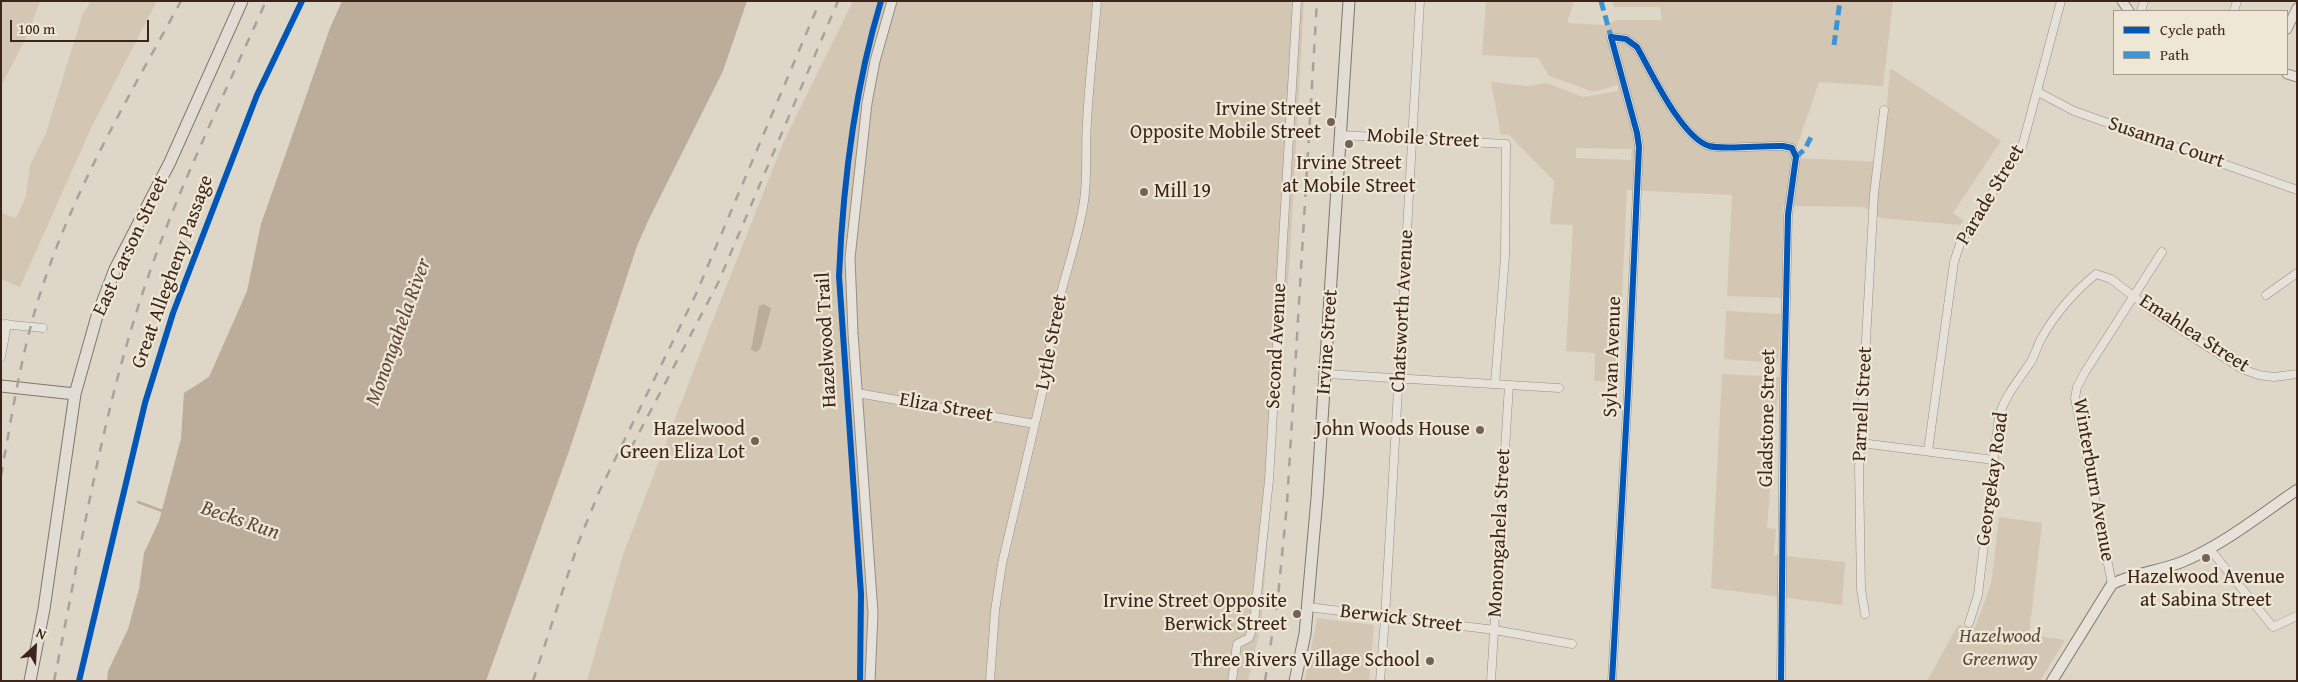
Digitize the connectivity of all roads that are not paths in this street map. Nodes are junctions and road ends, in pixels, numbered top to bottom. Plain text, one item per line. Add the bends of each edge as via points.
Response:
1 (242, 1) edge
2 (892, 1) edge
3 (1097, 1) edge
4 (1297, 1) edge
5 (1349, 1) edge
6 (1420, 1) edge
7 (2061, 1) edge
8 (2297, 8) edge
9 (2288, 27) edge
10 (2038, 92) junction
11 (1884, 110) dead end
12 (1340, 135) junction
13 (1412, 138) junction
14 (1796, 156) joint
15 (2297, 190) edge
16 (2162, 252) dead end
17 (2297, 273) edge
18 (2096, 274) joint
19 (2134, 295) junction
20 (2266, 295) dead end
21 (4, 324) edge
22 (43, 328) dead end
23 (1, 357) edge
24 (1327, 374) junction
25 (2297, 374) edge
26 (1399, 379) junction
27 (1495, 384) junction
28 (1509, 385) junction
29 (1, 386) edge
30 (1559, 388) dead end
31 (857, 393) junction
32 (75, 394) junction
33 (1035, 424) junction
34 (1861, 443) junction
35 (1928, 451) junction
36 (1994, 460) junction
37 (2297, 490) edge
38 (2209, 548) junction
39 (2112, 584) junction
40 (1308, 607) junction
41 (1865, 614) dead end
42 (2297, 616) edge
43 (1385, 618) junction
44 (1969, 623) dead end
45 (1495, 630) junction
46 (1572, 644) dead end
47 (30, 681) edge
48 (870, 681) edge
49 (990, 681) edge
50 (1232, 681) edge
51 (1295, 681) edge
52 (1380, 681) edge
53 (1491, 681) edge
54 (1612, 681) edge
55 (1781, 681) edge
56 (2052, 681) edge

1 - 32 main road, East Carson Street via 170,162 115,270 97,316
2 - 31 street via 867,103 852,230 850,287
3 - 33 street, Lytle Street via 1088,86 1088,159 1084,202 1049,347 1049,364
4 - 50 street, Second Avenue via 1269,480 1254,623 1249,638 1237,644
5 - 12 main road, Irvine Street
6 - 13 street, Chatsworth Avenue
7 - 10 street, Parade Street
8 - 9 street
10 - 15 street, Susanna Court via 2074,111
10 - 35 street, Parade Street via 2022,147 1961,241 1954,262
11 - 34 street, Parnell Street via 1874,194
12 - 13 street, Mobile Street
12 - 24 main road, Irvine Street
13 - 26 street, Chatsworth Avenue
13 - 27 street, Mobile Street via 1506,144 1505,257
14 - 54 street, Sylvan Avenue via 1792,148 1783,146 1711,147 1699,141 1682,123 1637,47 1626,39 1611,37 1639,146
14 - 55 street, Gladstone Street via 1788,216
16 - 19 street, Winterburn Avenue
17 - 20 street
18 - 19 street, Emahlea Street via 2111,279
18 - 36 street, Georgekay Road via 2072,296 2052,322 2003,402
19 - 25 street, Emahlea Street via 2154,312 2242,369 2274,377
19 - 39 street, Winterburn Avenue via 2084,372 2075,398
21 - 22 street
21 - 23 street
24 - 26 street
24 - 40 main road, Irvine Street
26 - 27 street
26 - 43 street, Chatsworth Avenue
27 - 28 street
28 - 30 street
28 - 45 street, Monongahela Street
29 - 32 main road
31 - 33 street, Eliza Street
31 - 48 street via 873,613
32 - 47 main road, East Carson Street via 44,609
33 - 49 street, Lytle Street via 1002,564 994,612
34 - 35 street
34 - 41 street, Parnell Street via 1861,589
35 - 36 street
36 - 44 street, Georgekay Road via 1978,595
37 - 38 main road
38 - 39 main road via 2181,562 2127,576
38 - 42 street via 2273,627
39 - 56 main road
40 - 43 street, Berwick Street
40 - 51 main road, Irvine Street
43 - 45 street, Berwick Street
43 - 52 street, Chatsworth Avenue
45 - 46 street, Berwick Street
45 - 53 street, Monongahela Street

